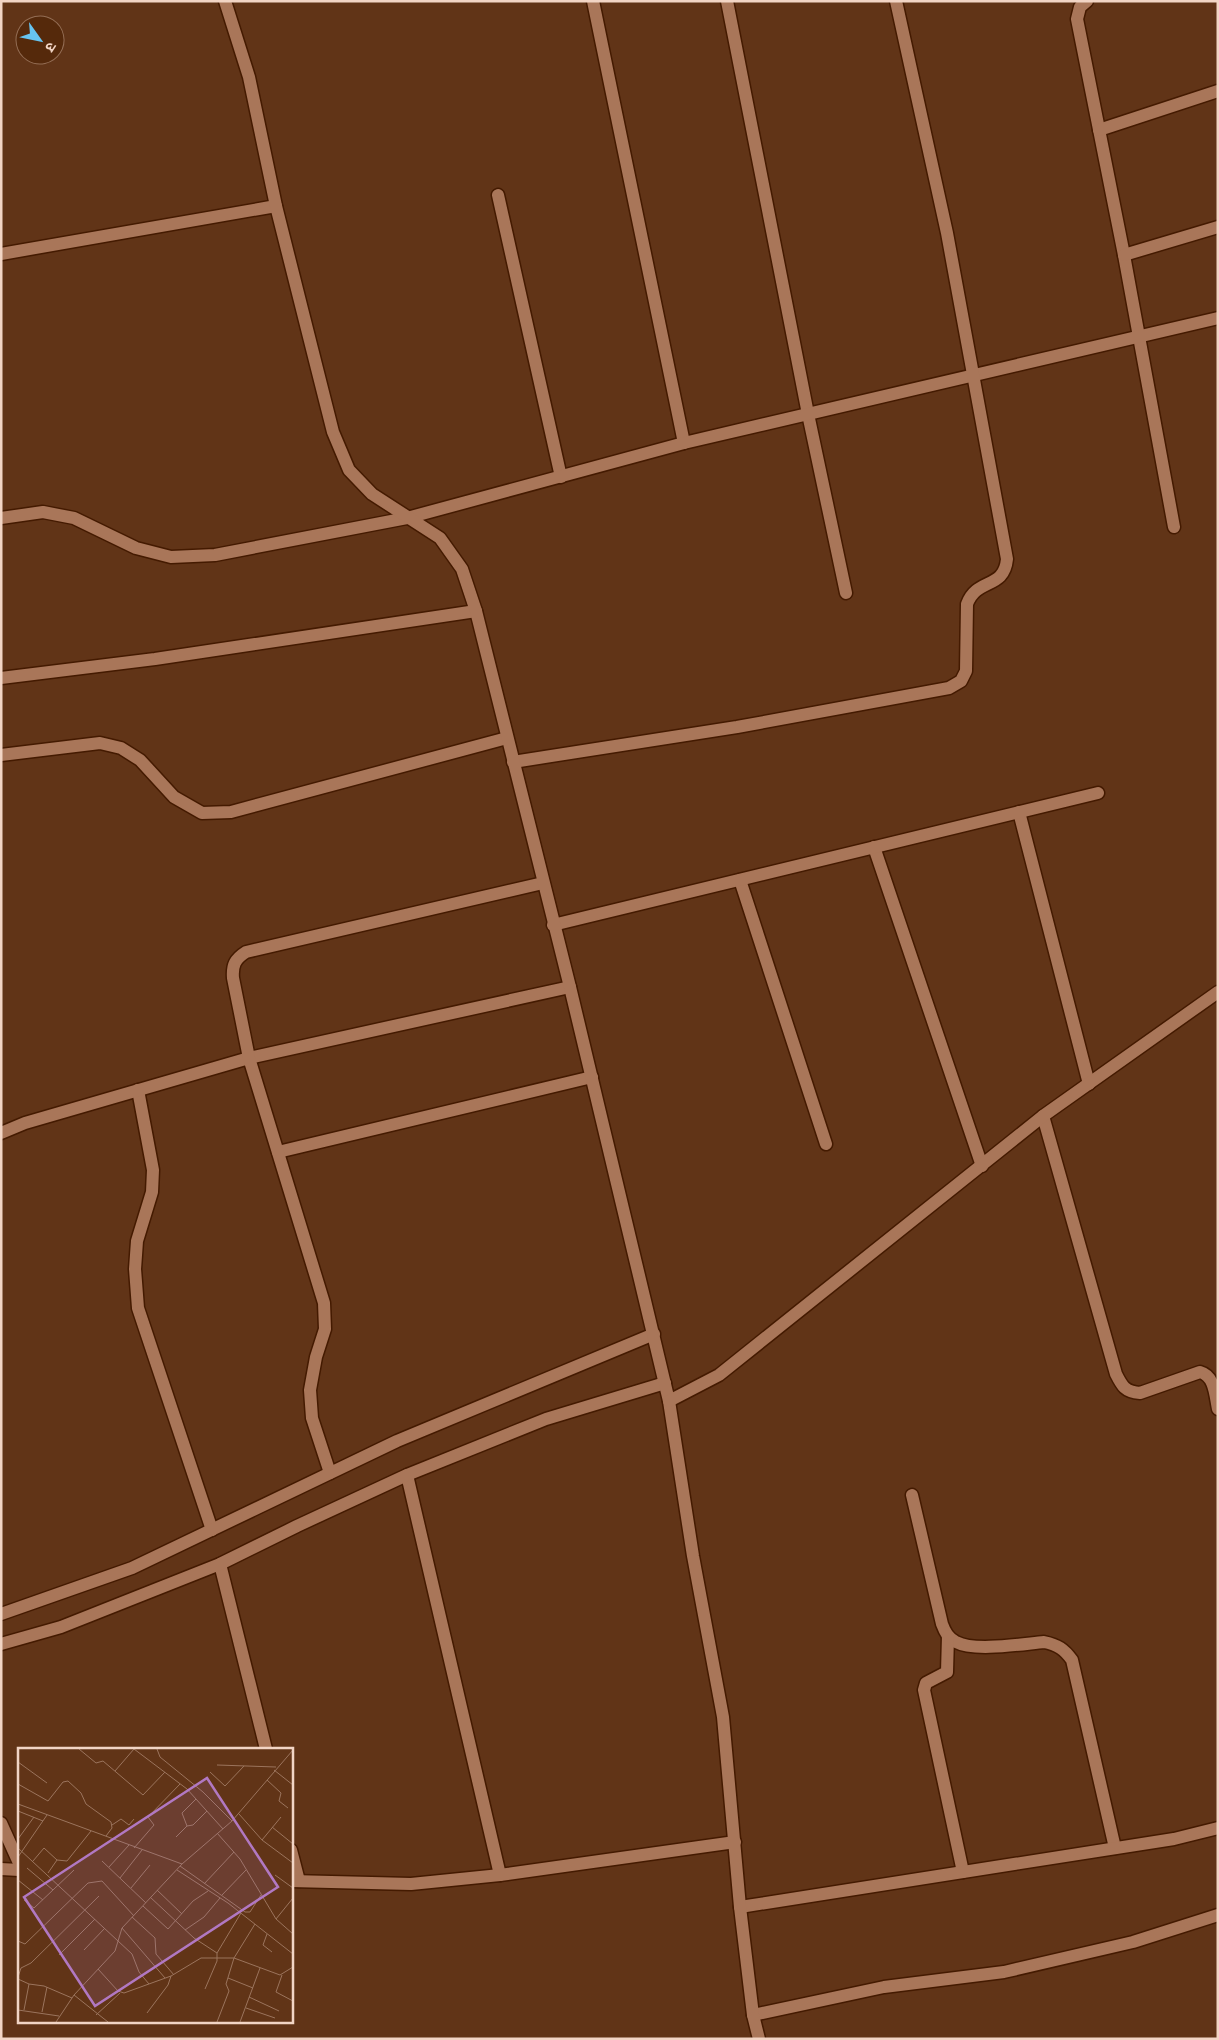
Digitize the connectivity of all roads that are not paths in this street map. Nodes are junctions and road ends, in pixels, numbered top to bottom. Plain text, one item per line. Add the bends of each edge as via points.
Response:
1 (225, 1) edge
2 (593, 1) edge
3 (727, 1) edge
4 (896, 1) edge
5 (1087, 1) edge
6 (1218, 91) edge
7 (1099, 130) junction
8 (498, 195) dead end
9 (276, 206) junction
10 (1218, 227) edge
11 (1, 254) edge
12 (1124, 255) junction
13 (1218, 318) edge
14 (1138, 336) junction
15 (974, 374) junction
16 (808, 414) junction
17 (684, 443) junction
18 (561, 478) junction
19 (1, 518) edge
20 (407, 518) junction
21 (1174, 527) dead end
22 (846, 593) dead end
23 (476, 611) junction
24 (1, 678) edge
25 (508, 738) junction
26 (1, 755) edge
27 (513, 762) junction
28 (1098, 793) dead end
29 (1019, 812) junction
30 (874, 847) junction
31 (740, 880) junction
32 (543, 883) junction
33 (553, 925) junction
34 (570, 987) junction
35 (1218, 992) edge
36 (249, 1058) junction
37 (592, 1077) junction
38 (1089, 1084) junction
39 (138, 1090) junction
40 (1043, 1116) junction
41 (1, 1133) edge
42 (826, 1144) dead end
43 (278, 1152) junction
44 (982, 1166) junction
45 (654, 1334) junction
46 (664, 1378) junction
47 (669, 1401) junction
48 (1218, 1409) edge
49 (330, 1473) junction
50 (407, 1475) junction
51 (912, 1495) dead end
52 (212, 1530) junction
53 (220, 1564) junction
54 (1, 1614) edge
55 (948, 1636) junction
56 (1, 1644) edge
57 (266, 1748) edge
58 (1, 1823) edge
59 (1218, 1828) edge
60 (735, 1842) junction
61 (1114, 1848) junction
62 (292, 1858) edge
63 (18, 1861) edge
64 (1, 1869) edge
65 (18, 1870) edge
66 (962, 1872) junction
67 (500, 1875) junction
68 (295, 1881) edge
69 (740, 1907) junction
70 (1218, 1915) edge
71 (754, 2015) junction
72 (759, 2039) edge

1 - 9 street via 250,77
2 - 17 street
3 - 16 street
4 - 15 street
5 - 7 street via 1080,7 1077,19
6 - 7 street
7 - 12 street
8 - 18 street
9 - 11 street
9 - 20 street via 332,432 349,470 372,494
10 - 12 street
12 - 14 street
13 - 14 street
14 - 15 street
14 - 21 street
15 - 16 street
15 - 27 street via 1007,559 1000,576 970,594 966,671 961,681 949,688 746,725
16 - 17 street
16 - 22 street
17 - 18 street
18 - 20 street
19 - 20 street via 43,512 74,518 136,548 171,557 215,555
20 - 23 street via 440,538 462,570
23 - 24 street via 156,659
23 - 25 street
25 - 26 street via 231,812 202,814 174,797 140,760 120,748 100,743
25 - 27 street
27 - 32 street
28 - 29 street
29 - 30 street
29 - 38 street
30 - 31 street
30 - 44 street
31 - 33 street
31 - 42 street
32 - 33 street
32 - 36 street via 246,952 232,967
33 - 34 street
34 - 36 street
34 - 37 street
35 - 38 street
36 - 39 street
36 - 43 street
37 - 43 street
37 - 45 street
38 - 40 street
39 - 41 street
39 - 52 street via 153,1170 152,1192 136,1241 138,1308
40 - 44 street
40 - 48 street via 1122,1387 1140,1393 1200,1372 1211,1380
43 - 49 street via 324,1303 325,1328 310,1390 312,1418
44 - 47 street via 719,1375
45 - 46 street
45 - 49 street via 397,1441
46 - 47 street
46 - 50 street via 546,1419
47 - 60 street via 723,1717
49 - 52 street
50 - 53 street
50 - 67 street
51 - 55 street via 942,1624
52 - 54 street via 132,1568
53 - 56 street via 61,1627
53 - 57 street
55 - 61 street via 970,1647 1044,1642 1065,1650 1072,1660
55 - 66 street via 947,1672 926,1683 924,1690
58 - 63 street
59 - 61 street
60 - 67 street
60 - 69 street
61 - 66 street
62 - 68 street
64 - 65 street
66 - 69 street
67 - 68 street via 411,1884
69 - 71 street
70 - 71 street via 1132,1942 1004,1972 884,1987
71 - 72 street

